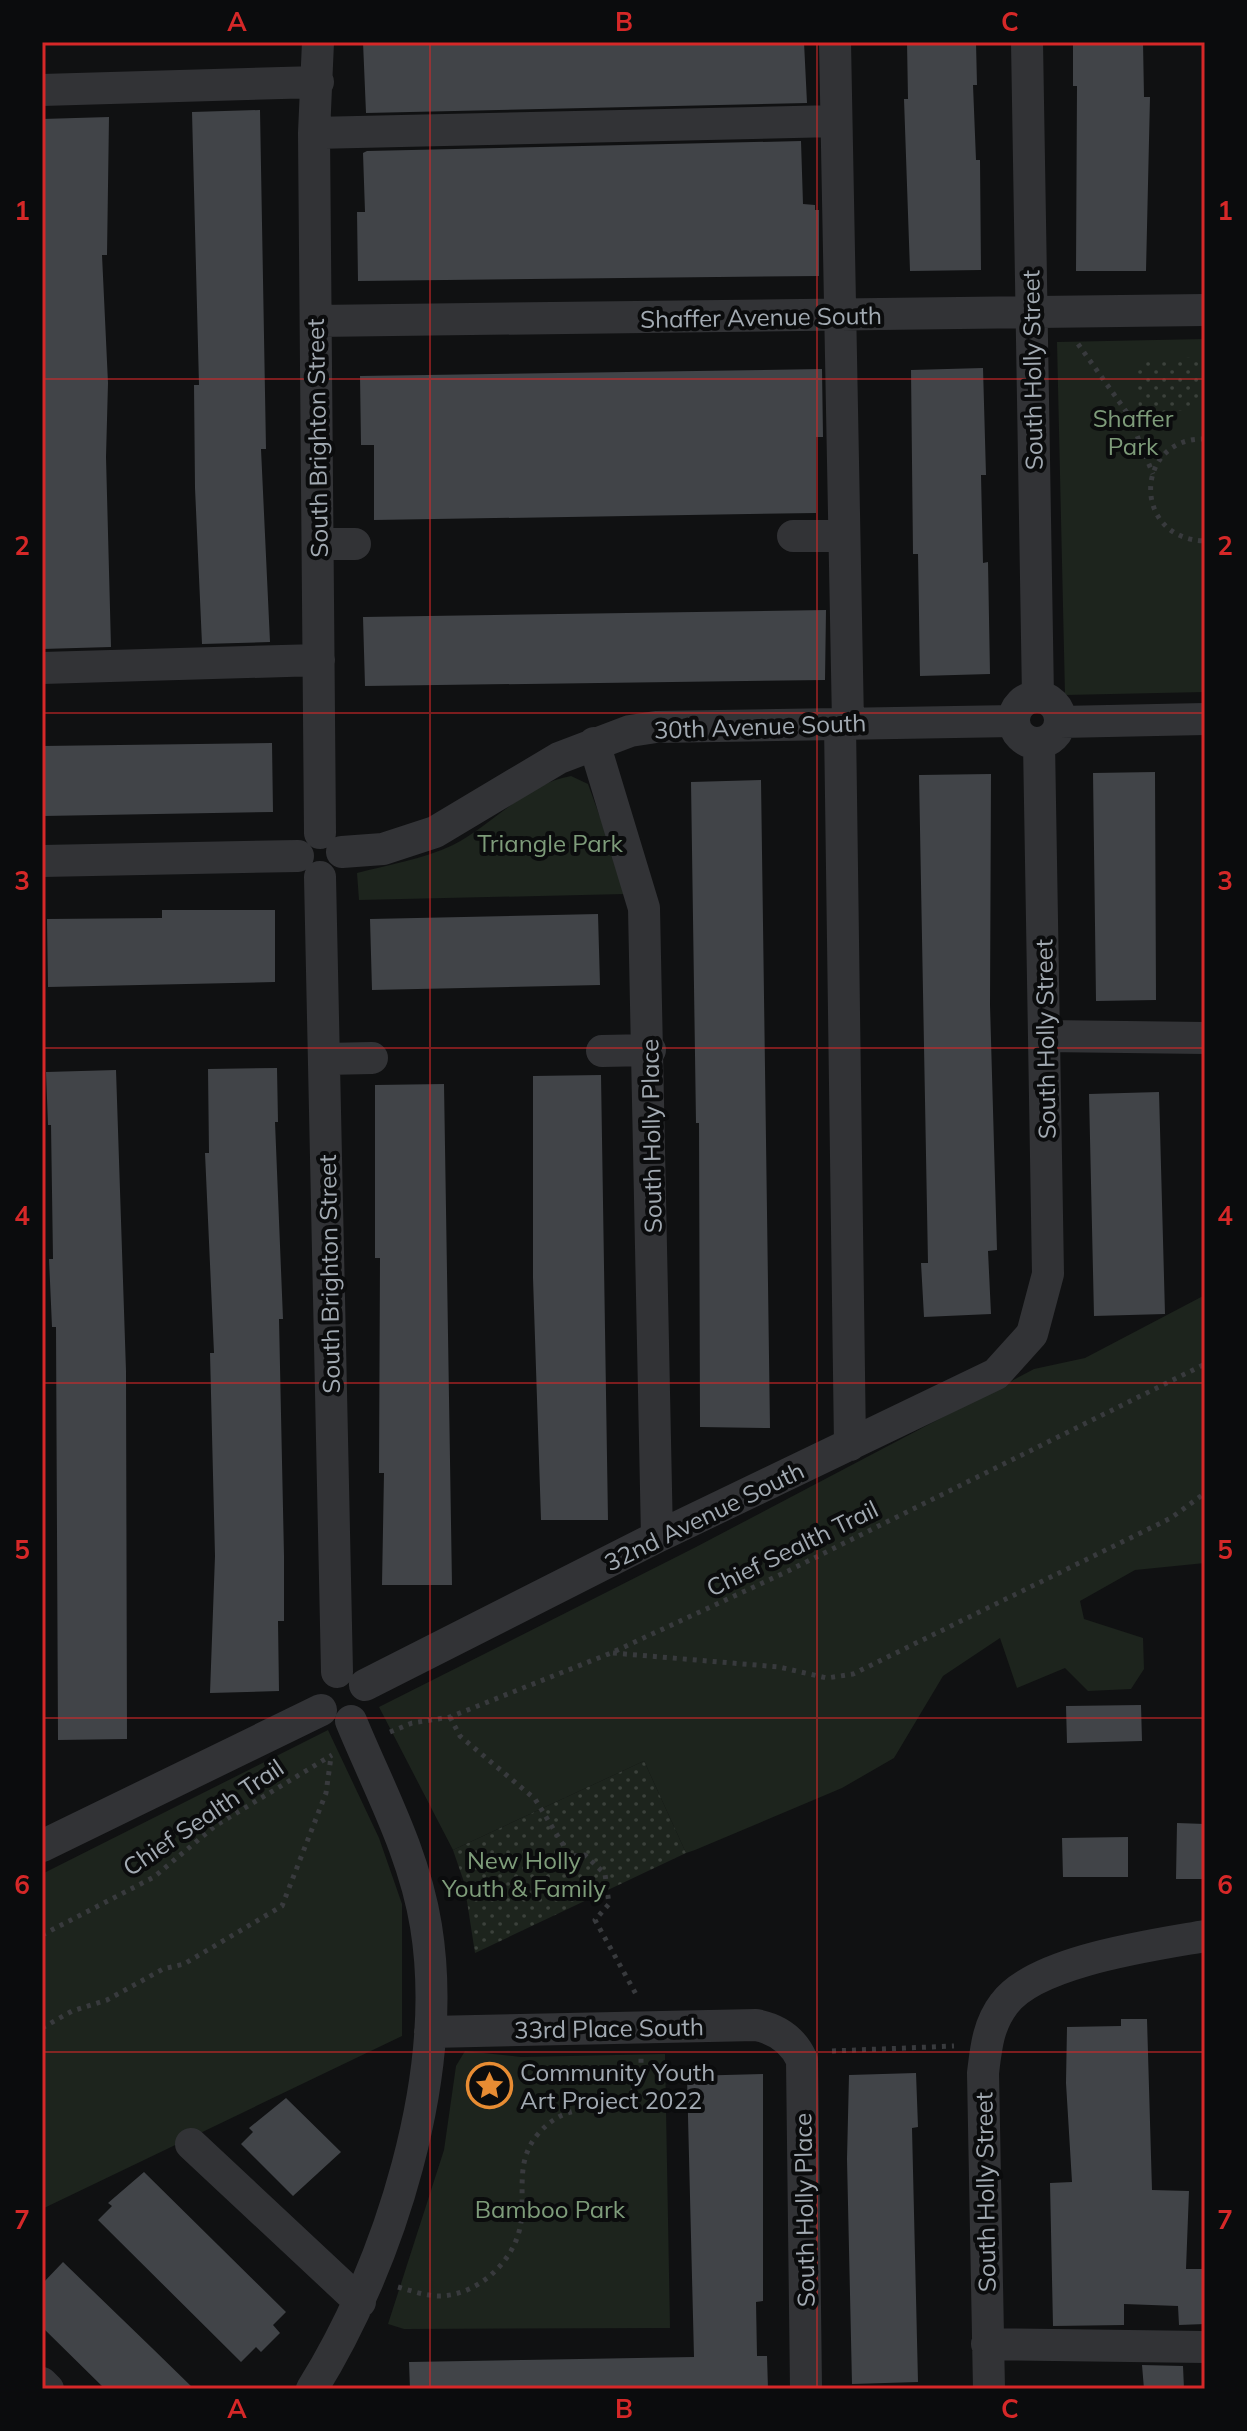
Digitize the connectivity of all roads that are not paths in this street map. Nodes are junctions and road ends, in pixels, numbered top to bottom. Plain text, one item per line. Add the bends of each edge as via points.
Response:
1 (318, 42) edge
2 (835, 42) edge
3 (1027, 42) edge
4 (318, 82) junction
5 (42, 90) edge
6 (836, 121) junction
7 (314, 133) junction
8 (1205, 310) edge
9 (1045, 313) junction
10 (842, 317) junction
11 (316, 321) junction
12 (793, 536) dead end
13 (843, 536) junction
14 (319, 544) junction
15 (355, 544) dead end
16 (319, 660) junction
17 (42, 668) edge
18 (1038, 697) junction
19 (1205, 719) edge
20 (1014, 721) junction
21 (844, 724) junction
22 (1050, 732) junction
23 (594, 743) junction
24 (320, 855) junction
25 (42, 861) edge
26 (1046, 1036) junction
27 (1205, 1038) edge
28 (650, 1050) junction
29 (602, 1051) dead end
30 (372, 1058) dead end
31 (325, 1059) junction
32 (1032, 1334) joint
33 (850, 1445) junction
34 (657, 1537) junction
35 (351, 1678) junction
36 (321, 1710) junction
37 (346, 1736) junction
38 (42, 1846) edge
39 (1205, 1936) edge
40 (430, 2032) junction
41 (792, 2045) joint
42 (191, 2144) dead end
43 (366, 2290) junction
44 (987, 2344) junction
45 (1205, 2347) edge
46 (42, 2383) edge
47 (48, 2389) edge
48 (312, 2389) edge
49 (806, 2389) edge
50 (989, 2389) edge

1 - 4 street, South Brighton Street
2 - 6 street
3 - 9 street, South Holly Street
4 - 5 street
4 - 7 street, South Brighton Street
6 - 7 street
6 - 10 street
7 - 11 street, South Brighton Street
8 - 9 street, Shaffer Avenue South
9 - 10 street, Shaffer Avenue South
9 - 18 street, South Holly Street
10 - 11 street, Shaffer Avenue South
10 - 13 street
11 - 14 street, South Brighton Street
12 - 13 street
13 - 21 street
14 - 15 street
14 - 16 street, South Brighton Street
16 - 17 street
16 - 24 street, South Brighton Street
18 - 20 street via 1021,704
18 - 22 street via 1054,704
19 - 22 street
20 - 21 street, 30th Avenue South
20 - 22 street via 1022,737
21 - 23 street, 30th Avenue South via 656,727
21 - 33 street
22 - 26 street, South Holly Street
23 - 24 street, 30th Avenue South via 559,758 435,832 383,849
23 - 28 street, South Holly Place via 644,908
24 - 25 street, 30th Avenue South
24 - 31 street, South Brighton Street
26 - 27 street
26 - 32 street, South Holly Street via 1048,1274
28 - 29 street
28 - 34 street, South Holly Place
30 - 31 street
31 - 35 street, South Brighton Street
32 - 33 street, 32nd Avenue South via 996,1374
33 - 34 street, 32nd Avenue South
34 - 35 street, 32nd Avenue South
35 - 36 street via 319,1686
35 - 37 street via 368,1702
36 - 37 street
36 - 38 street
37 - 40 street via 388,1800 416,1883 426,1926
39 - 44 street, South Holly Street via 1060,1969 1027,1984 994,2018 983,2073
40 - 41 street, 33rd Place South via 756,2025 769,2027
40 - 43 street via 406,2171
41 - 49 street, South Holly Place via 802,2060
42 - 43 street
43 - 48 street
44 - 45 street
44 - 50 street, South Holly Street
46 - 47 street

